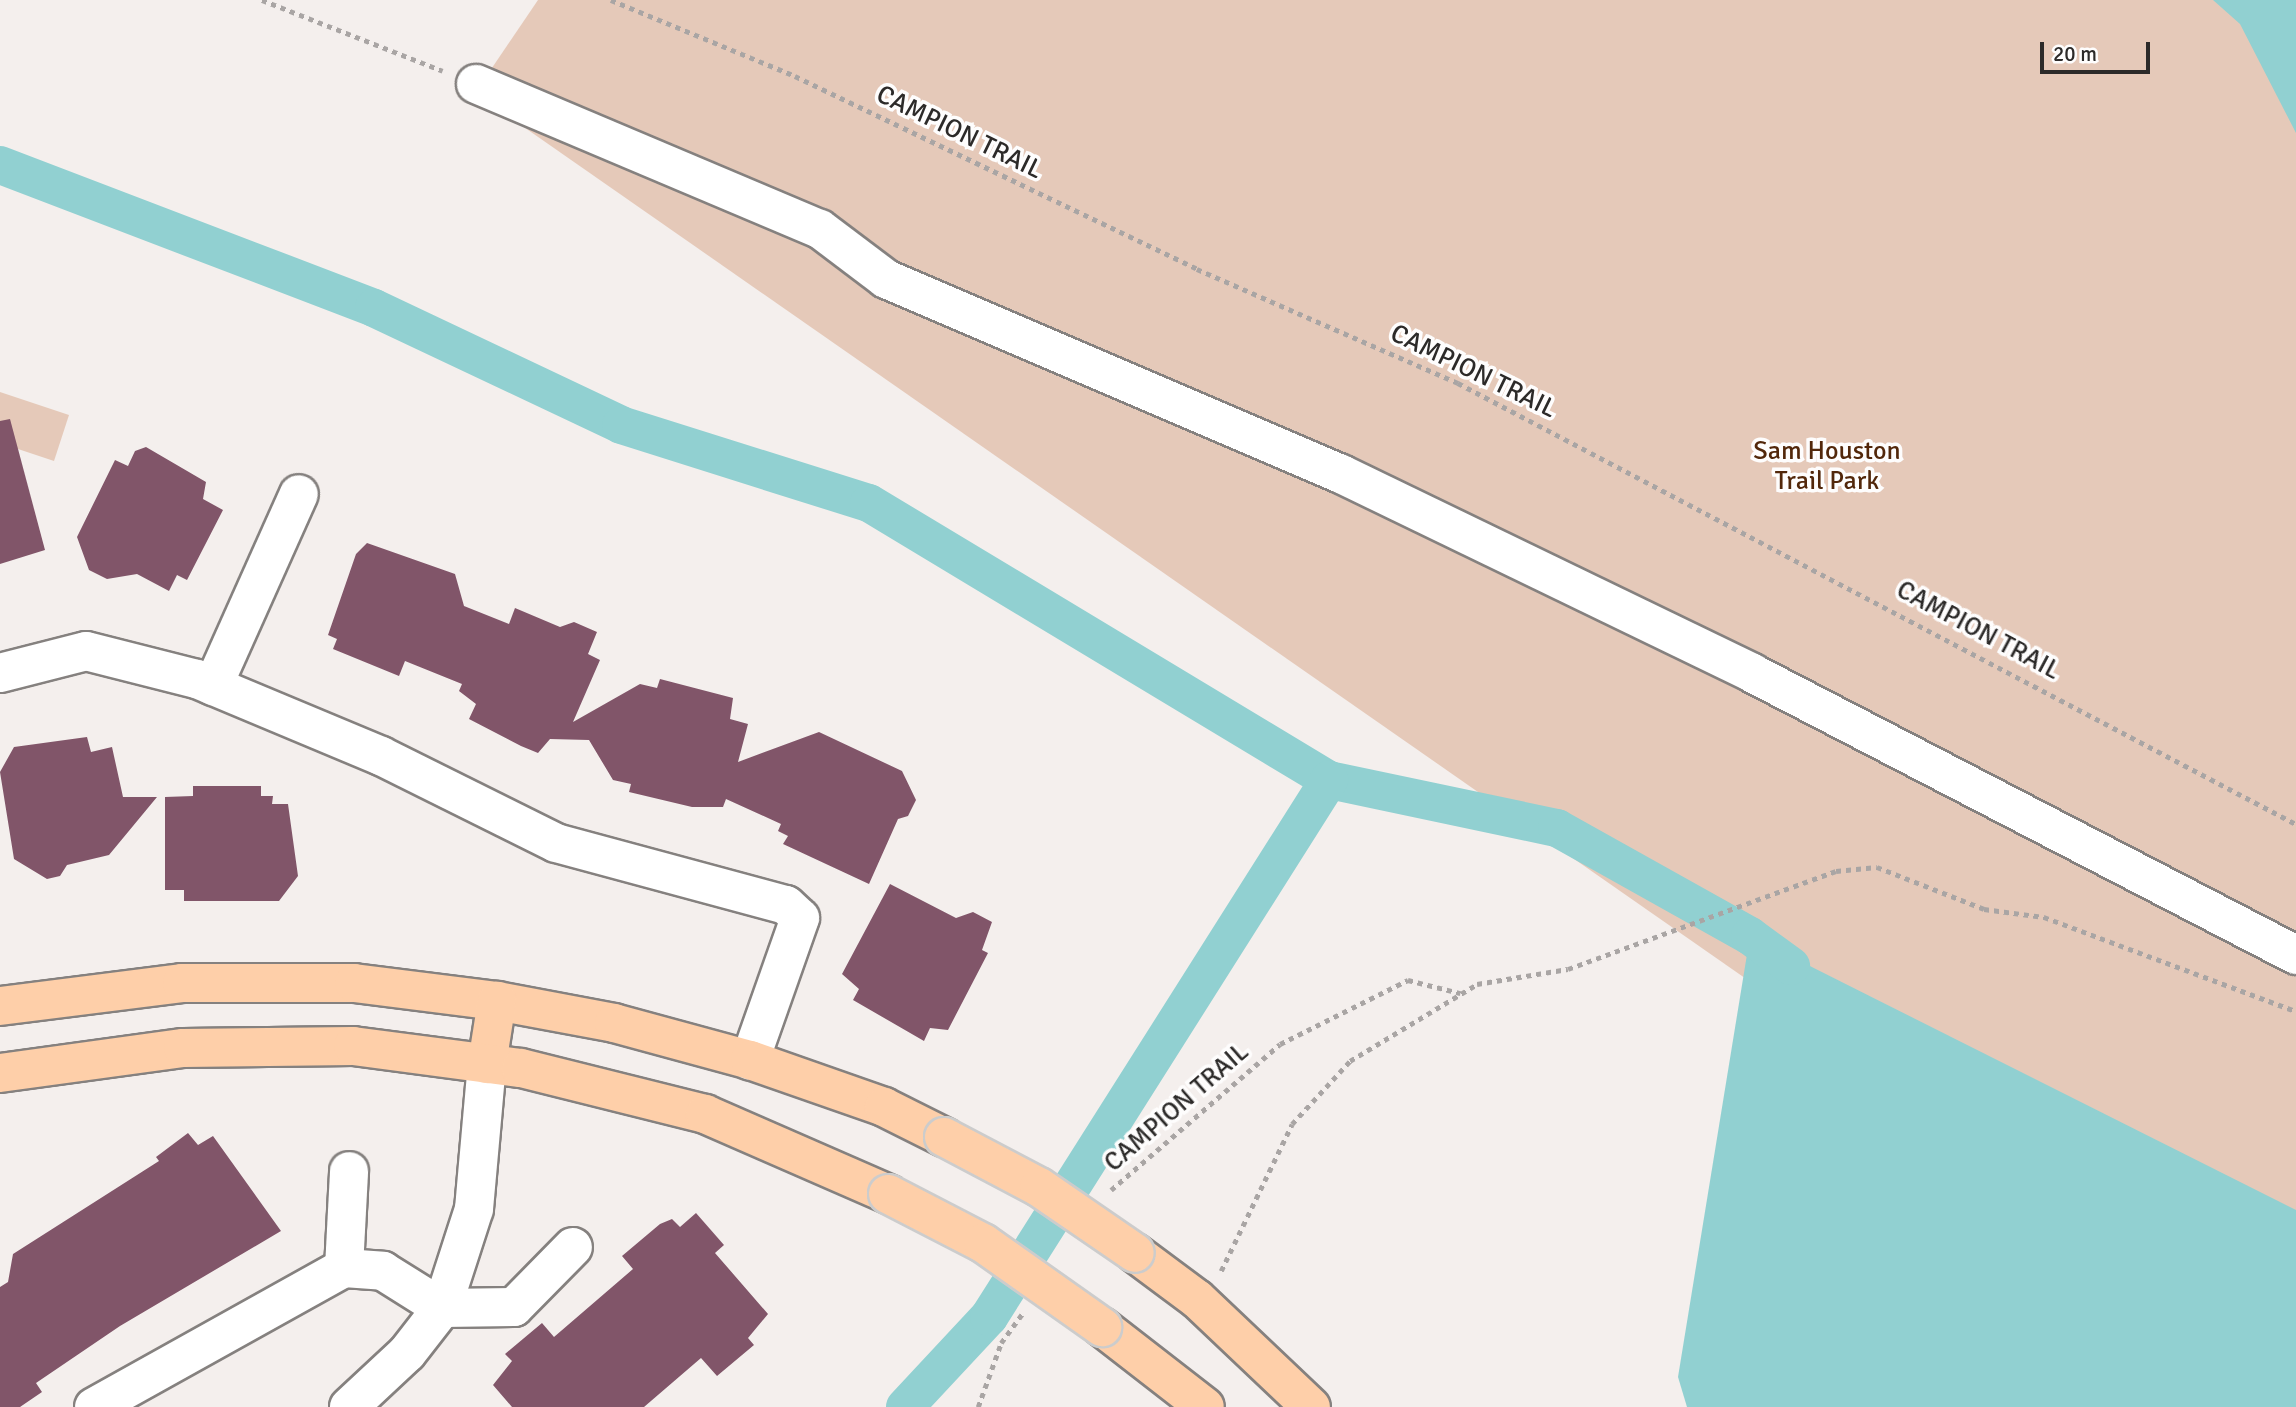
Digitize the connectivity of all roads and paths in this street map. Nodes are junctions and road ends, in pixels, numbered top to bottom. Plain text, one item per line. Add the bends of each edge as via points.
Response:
1 (262, 0) edge
2 (611, 0) edge
3 (476, 84) joint
4 (299, 494) dead end
5 (0, 673) edge
6 (214, 686) junction
7 (2296, 824) edge
8 (2296, 955) edge
9 (1460, 993) junction
10 (497, 1001) junction
11 (0, 1006) edge
12 (2296, 1011) edge
13 (750, 1060) junction
14 (487, 1064) junction
15 (0, 1073) edge
16 (349, 1171) dead end
17 (1106, 1197) dead end
18 (573, 1247) dead end
19 (344, 1268) junction
20 (1216, 1277) dead end
21 (442, 1308) junction
22 (1026, 1309) dead end
23 (94, 1407) edge
24 (349, 1407) edge
25 (978, 1407) edge
26 (1205, 1407) edge
27 (1311, 1407) edge

1 - 3 path
2 - 7 path, CAMPION TRAIL via 794,76 1197,269 1458,383
3 - 8 lane via 820,229 886,279 1341,474 1752,673
4 - 6 lane
5 - 6 lane via 86,651
6 - 13 lane via 381,756 556,843 786,905 800,918
9 - 12 path via 1498,978 1568,969 1836,871 1877,867 1984,909 2044,917
9 - 17 path, CAMPION TRAIL via 1408,980 1280,1044 1147,1153
9 - 20 path via 1406,1032 1350,1061 1308,1100 1238,1246
10 - 11 main road via 354,984 182,983
10 - 13 main road via 614,1023
10 - 14 main road
13 - 27 main road, bridge via 884,1107 1039,1187 1197,1299
14 - 15 main road via 354,1046 183,1048
14 - 21 lane via 474,1209
14 - 26 main road, bridge via 705,1114 888,1194 983,1243
16 - 19 lane
18 - 21 lane via 514,1307
19 - 21 lane via 383,1271
19 - 23 lane
21 - 24 lane via 407,1353
22 - 25 path via 1001,1343

